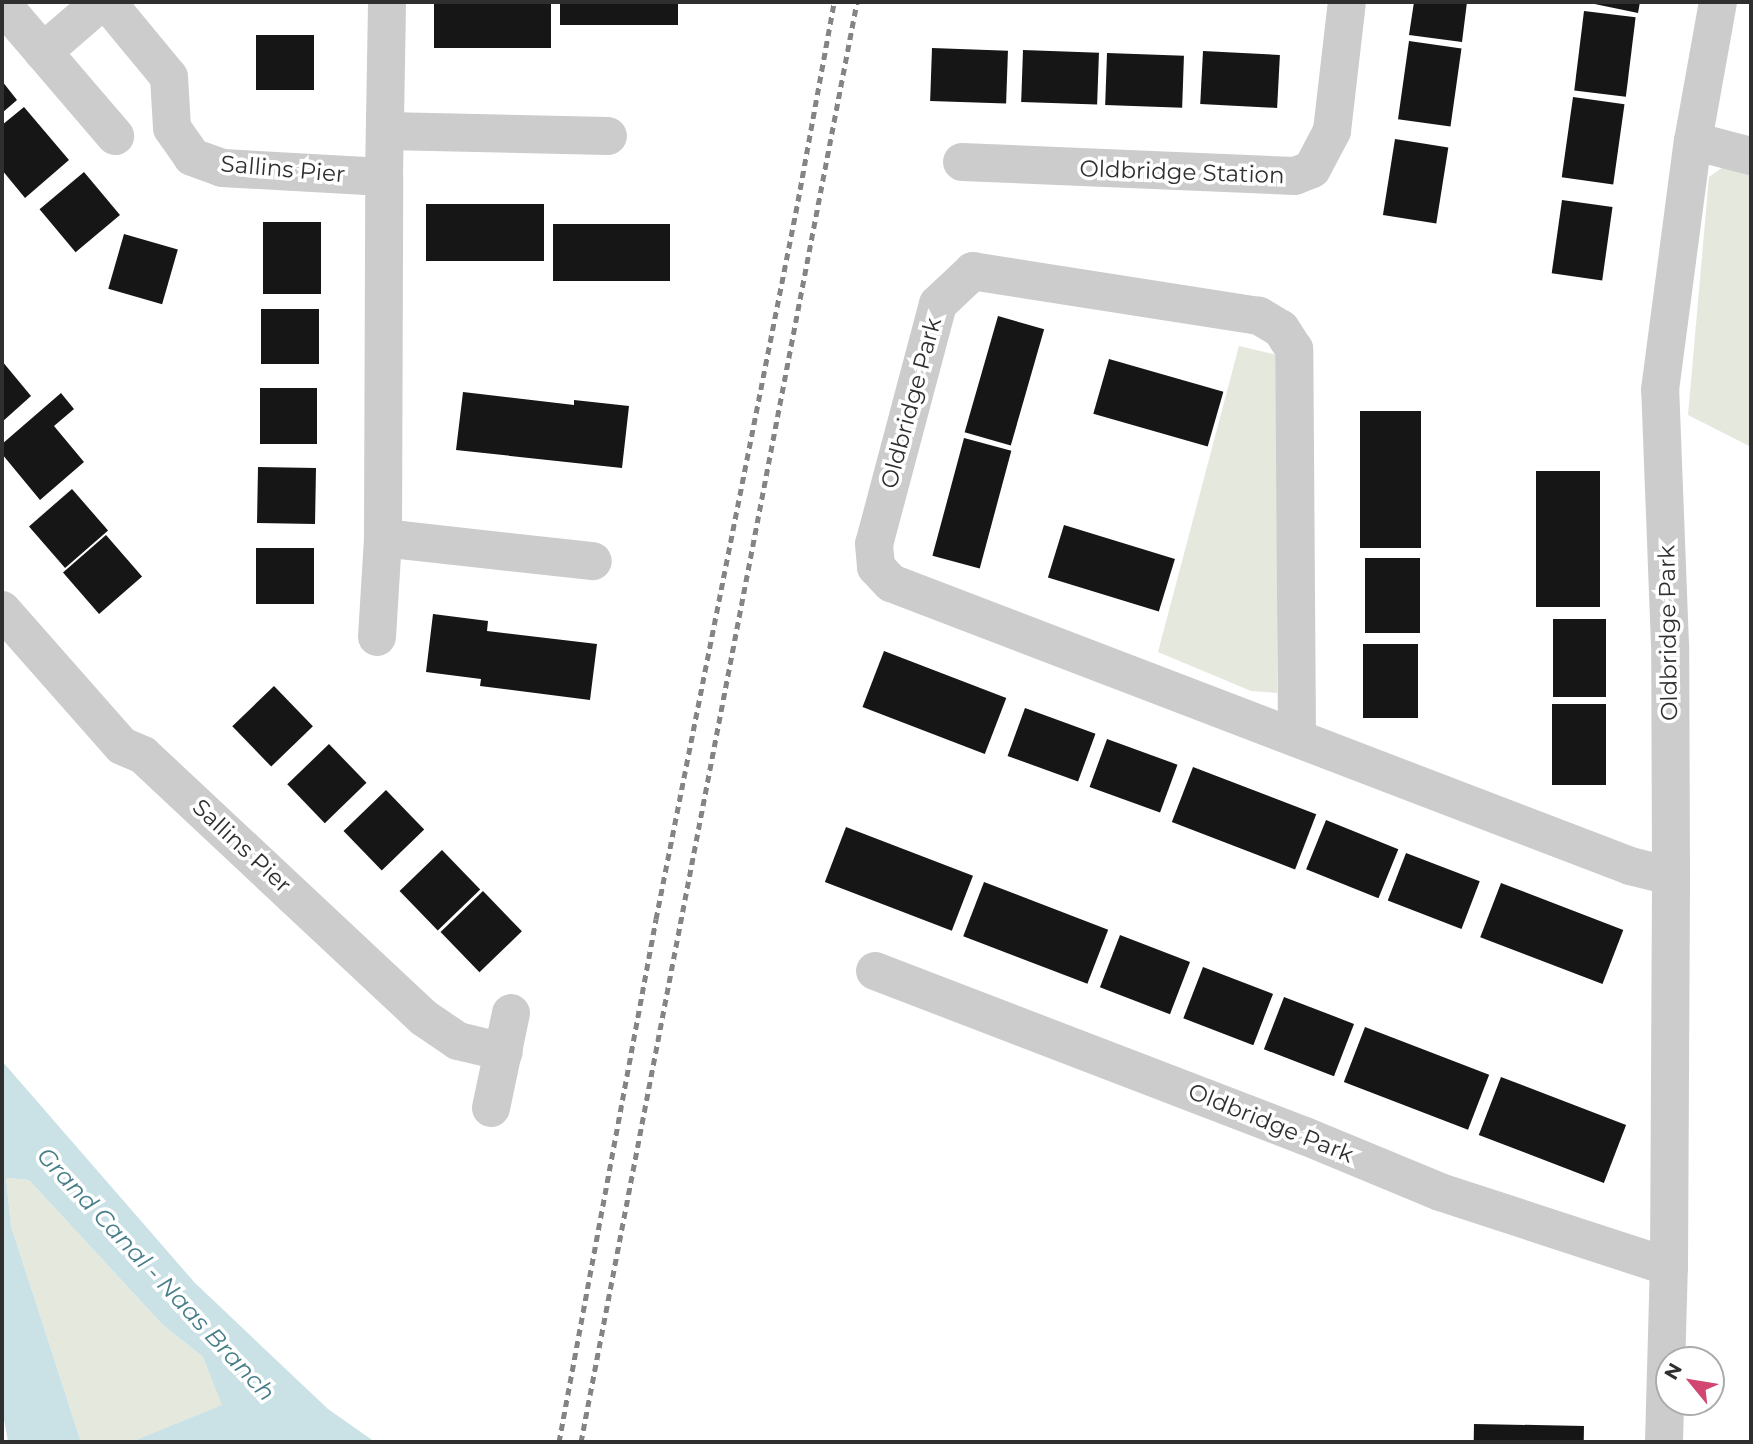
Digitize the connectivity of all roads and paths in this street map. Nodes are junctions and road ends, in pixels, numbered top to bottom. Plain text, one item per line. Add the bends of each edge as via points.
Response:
1 (101, 2) edge
2 (107, 2) edge
3 (387, 2) edge
4 (1347, 2) edge
5 (1718, 2) edge
6 (2, 4) edge
7 (43, 52) junction
8 (386, 131) junction
9 (116, 136) dead end
10 (608, 136) dead end
11 (1693, 141) junction
12 (1751, 156) edge
13 (962, 162) dead end
14 (384, 177) junction
15 (383, 538) junction
16 (593, 561) dead end
17 (2, 610) edge
18 (377, 636) dead end
19 (1297, 737) junction
20 (1671, 876) junction
21 (875, 971) dead end
22 (511, 1013) dead end
23 (504, 1052) junction
24 (491, 1108) dead end
25 (1669, 1267) junction
26 (1664, 1442) edge

1 - 7 street
2 - 14 street, Sallins Pier via 169,77 172,128 192,157 222,168
3 - 8 street
4 - 13 street, Oldbridge Station via 1332,131 1312,169 1295,176
5 - 11 street
6 - 7 street
7 - 9 street
8 - 10 street
8 - 14 street
11 - 12 street
11 - 20 street, Oldbridge Park via 1660,390 1670,645
14 - 15 street
15 - 16 street
15 - 18 street
17 - 23 street, Sallins Pier via 122,746 153,764 424,1018 458,1041
19 - 19 street, Oldbridge Park via 1294,349 1281,329 1259,316 973,271 937,304 874,544 876,567 891,583
19 - 20 street, Oldbridge Park via 1630,866
20 - 25 street, Oldbridge Park
21 - 25 street, Oldbridge Park via 1440,1192
22 - 23 street
23 - 24 street
25 - 26 street, Oldbridge Park

